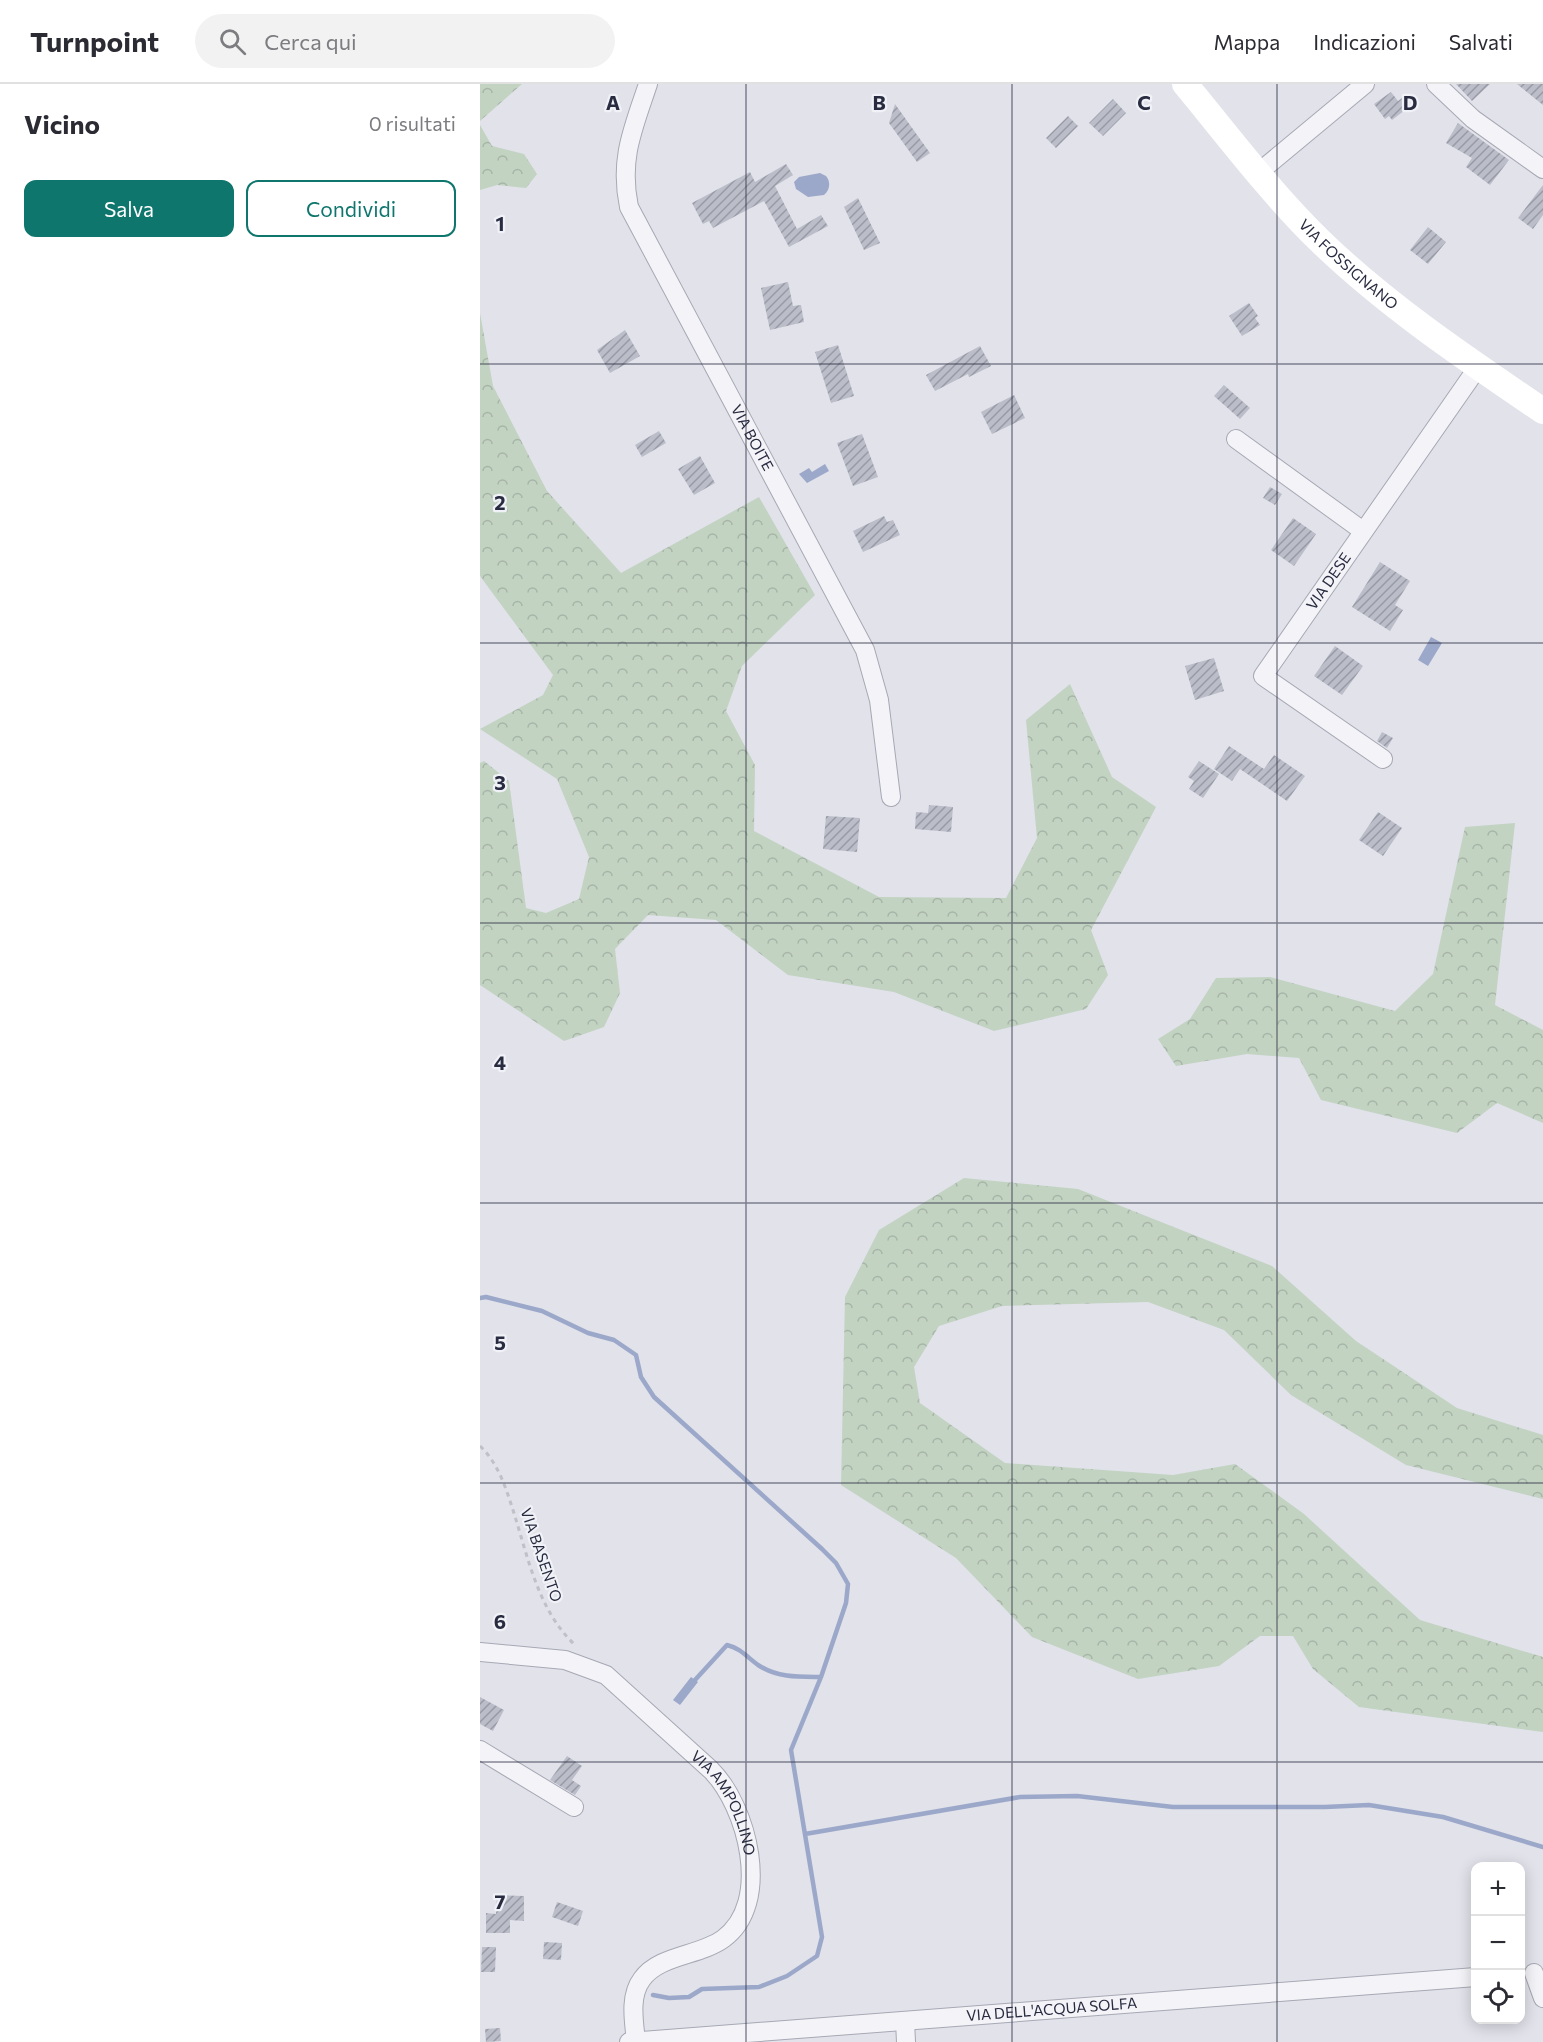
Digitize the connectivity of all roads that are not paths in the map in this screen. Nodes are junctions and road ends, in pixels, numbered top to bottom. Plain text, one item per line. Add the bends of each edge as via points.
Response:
1 (648, 84) edge
2 (1185, 84) edge
3 (1365, 84) edge
4 (1436, 84) edge
5 (1543, 170) edge
6 (1258, 173) junction
7 (1478, 367) junction
8 (1543, 411) edge
9 (1236, 438) dead end
10 (1363, 531) junction
11 (1383, 759) dead end
12 (891, 797) dead end
13 (480, 1652) edge
14 (480, 1750) edge
15 (574, 1807) dead end
16 (1533, 1973) edge
17 (1471, 1977) edge
18 (1543, 1998) edge
19 (905, 2021) junction
20 (636, 2041) edge
21 (629, 2042) edge
22 (906, 2042) edge

1 - 12 street, VIA BOITE via 625,157 624,181 633,217 865,650 878,690
2 - 6 street, VIA FOSSIGNANO
3 - 6 street
4 - 5 street via 1482,126
6 - 7 street, VIA FOSSIGNANO via 1347,266
7 - 8 street, VIA FOSSIGNANO
7 - 10 street, VIA DESE
9 - 10 street
10 - 11 street, VIA DESE via 1263,676
13 - 20 street, VIA AMPOLLINO via 565,1660 606,1676 711,1770 734,1802 749,1861 746,1908 723,1939 655,1967 642,1978 634,2003
14 - 15 street
16 - 18 street
17 - 19 street, VIA DELL'ACQUA SOLFA
19 - 20 street, VIA DELL'ACQUA SOLFA
19 - 22 street
20 - 21 street, VIA DELL'ACQUA SOLFA

